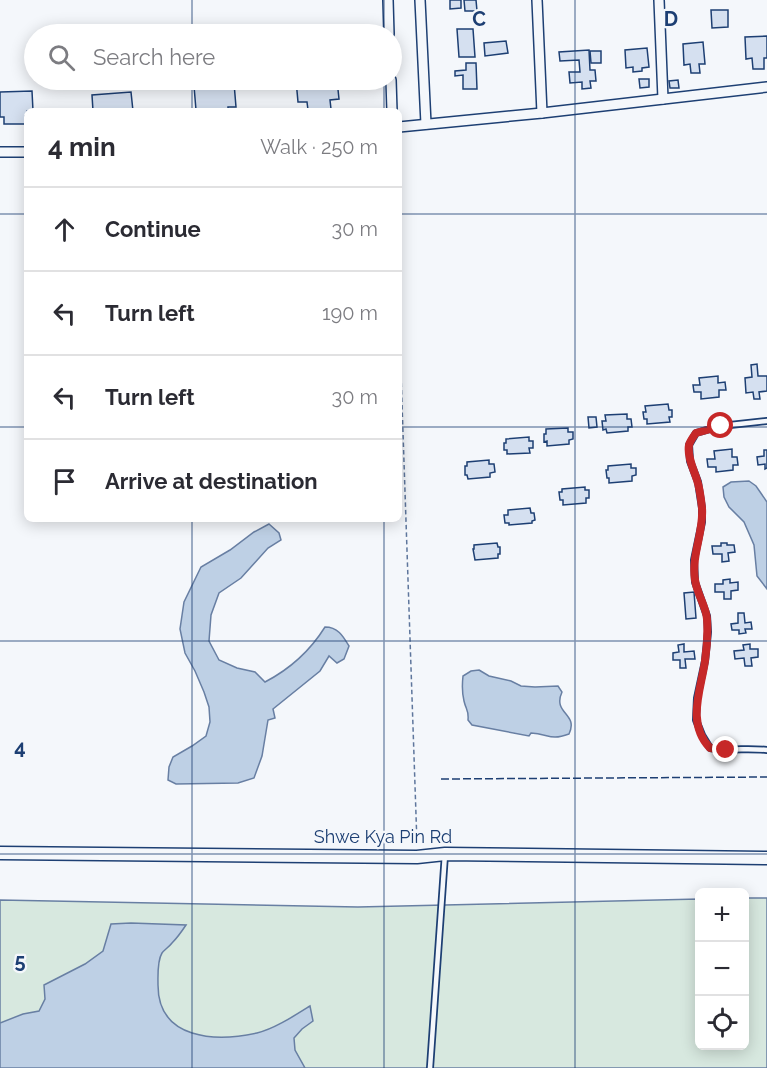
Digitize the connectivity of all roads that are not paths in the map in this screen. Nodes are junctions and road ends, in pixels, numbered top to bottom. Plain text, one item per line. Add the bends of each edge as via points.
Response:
1 (388, 0) edge
2 (420, 0) edge
3 (537, 0) edge
4 (659, 0) edge
5 (389, 24) edge
6 (767, 87) edge
7 (391, 90) edge
8 (663, 99) junction
9 (392, 108) edge
10 (542, 112) junction
11 (426, 124) junction
12 (402, 127) edge
13 (0, 152) edge
14 (24, 152) edge
15 (767, 421) edge
16 (767, 750) edge
17 (0, 853) edge
18 (445, 854) junction
19 (767, 858) edge
20 (430, 1068) edge

1 - 5 street
2 - 11 street
3 - 10 street
4 - 8 street
6 - 8 street
7 - 9 street
8 - 10 street
10 - 11 street
11 - 12 street
13 - 14 street
15 - 16 lane via 696,433 689,445 702,508 694,560 695,582 707,616 696,720 710,748
17 - 18 street, Shwe Kya Pin Rd via 417,857
18 - 19 street, Shwe Kya Pin Rd
18 - 20 lane

